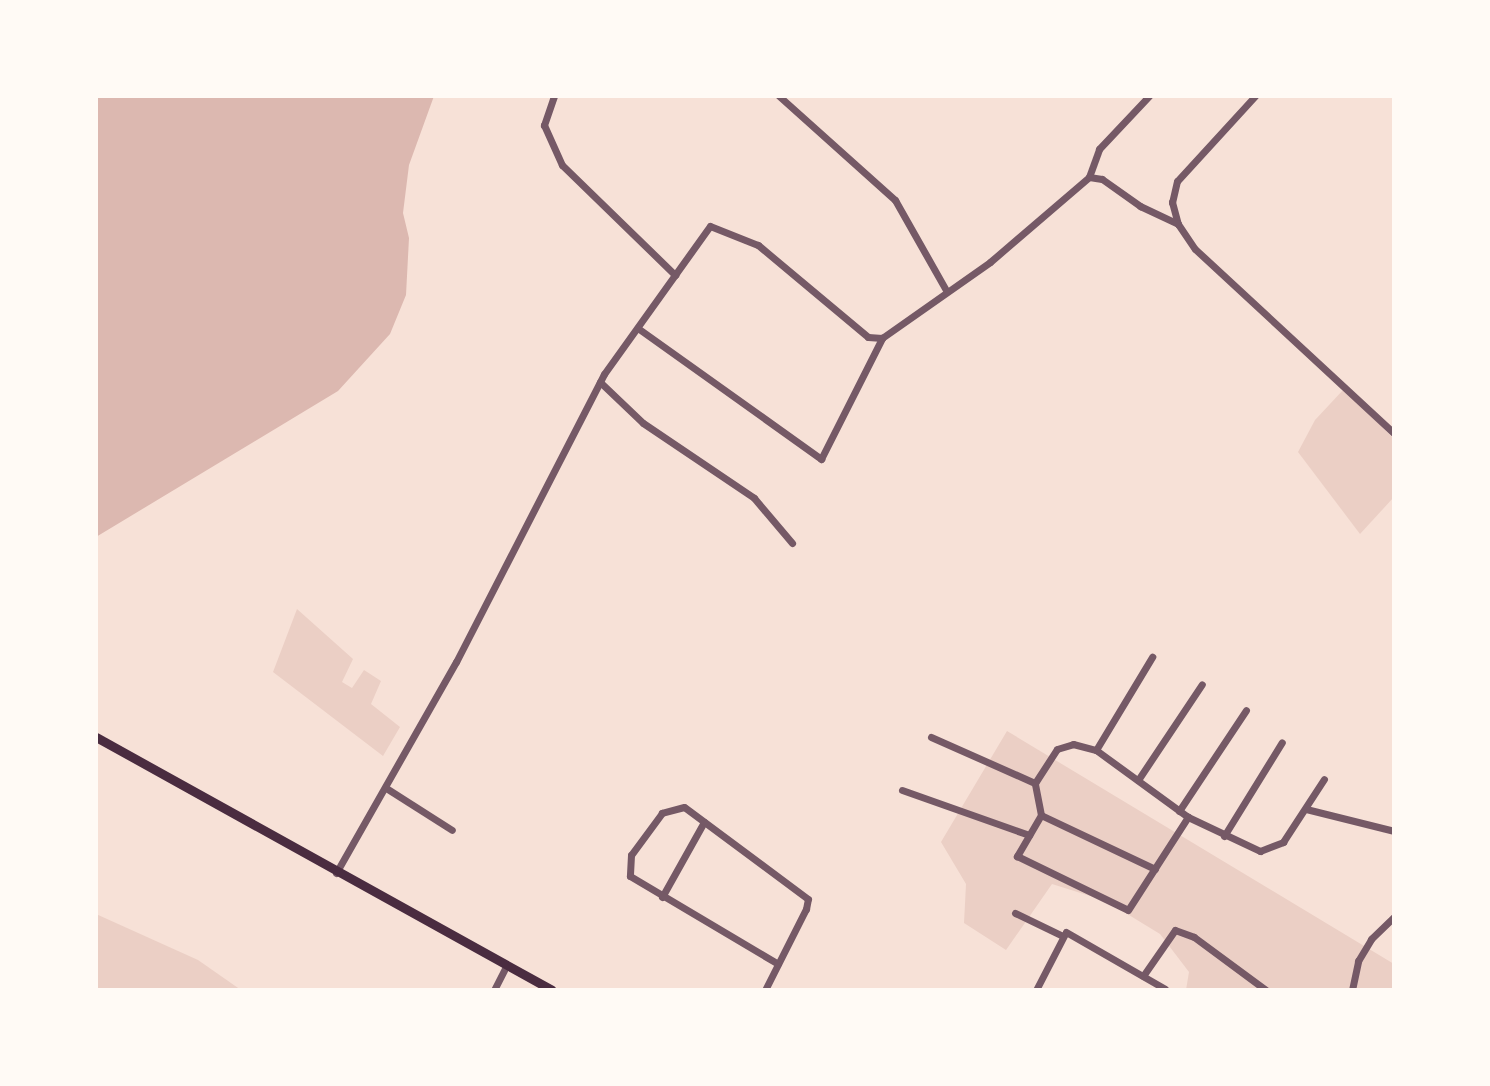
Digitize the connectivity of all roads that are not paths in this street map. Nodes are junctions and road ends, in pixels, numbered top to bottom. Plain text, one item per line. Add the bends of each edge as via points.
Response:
1 (554, 96) edge
2 (779, 96) edge
3 (1149, 96) edge
4 (1255, 96) edge
5 (1089, 177) junction
6 (1178, 224) junction
7 (675, 275) junction
8 (946, 290) junction
9 (639, 329) junction
10 (882, 338) junction
11 (600, 382) junction
12 (1394, 433) edge
13 (792, 543) dead end
14 (1152, 657) dead end
15 (1202, 684) dead end
16 (1246, 710) dead end
17 (96, 737) edge
18 (931, 737) dead end
19 (1282, 742) dead end
20 (1096, 750) junction
21 (1324, 779) dead end
22 (1138, 780) junction
23 (1035, 783) junction
24 (386, 788) junction
25 (902, 790) dead end
26 (1306, 809) junction
27 (1179, 811) junction
28 (1041, 815) junction
29 (1188, 817) junction
30 (704, 822) junction
31 (452, 830) dead end
32 (1394, 831) edge
33 (1029, 835) junction
34 (1224, 836) junction
35 (1155, 869) junction
36 (336, 873) junction
37 (662, 897) junction
38 (1015, 913) dead end
39 (1394, 917) edge
40 (1061, 935) junction
41 (778, 964) junction
42 (507, 965) junction
43 (1143, 976) junction
44 (1165, 989) edge
45 (494, 990) edge
46 (552, 990) edge
47 (765, 990) edge
48 (1036, 990) edge
49 (1266, 990) edge
50 (1352, 990) edge

1 - 7 street via 544,125 562,165
2 - 8 street via 895,200
3 - 5 street via 1099,149
4 - 6 street via 1177,181 1172,202
5 - 6 street via 1102,179
5 - 8 street via 990,262
6 - 12 street via 1195,249
7 - 9 street
7 - 10 street via 710,226 720,226 758,245 868,337
8 - 10 street
9 - 10 street via 821,459
9 - 11 street
11 - 13 street via 643,423 754,498
11 - 24 street
14 - 20 street
15 - 22 street
16 - 27 street
17 - 36 main road
18 - 23 street
19 - 34 street
20 - 22 street
20 - 23 street via 1073,744 1057,749
21 - 26 street
22 - 27 street
23 - 28 street
24 - 31 street
24 - 36 street
25 - 33 street
26 - 32 street
26 - 34 street via 1272,849 1260,851
27 - 29 street
28 - 33 street
28 - 35 street
29 - 34 street
29 - 35 street
30 - 37 street
30 - 37 street via 684,807 673,807 662,813 631,855 630,876
30 - 41 street via 808,899
33 - 35 street via 1017,856 1128,910
36 - 42 main road
37 - 41 street
38 - 40 street
39 - 50 street via 1358,961
40 - 43 street via 1071,932
40 - 48 street
41 - 47 street
42 - 45 street
42 - 46 main road
43 - 44 street
43 - 49 street via 1175,930 1194,937

